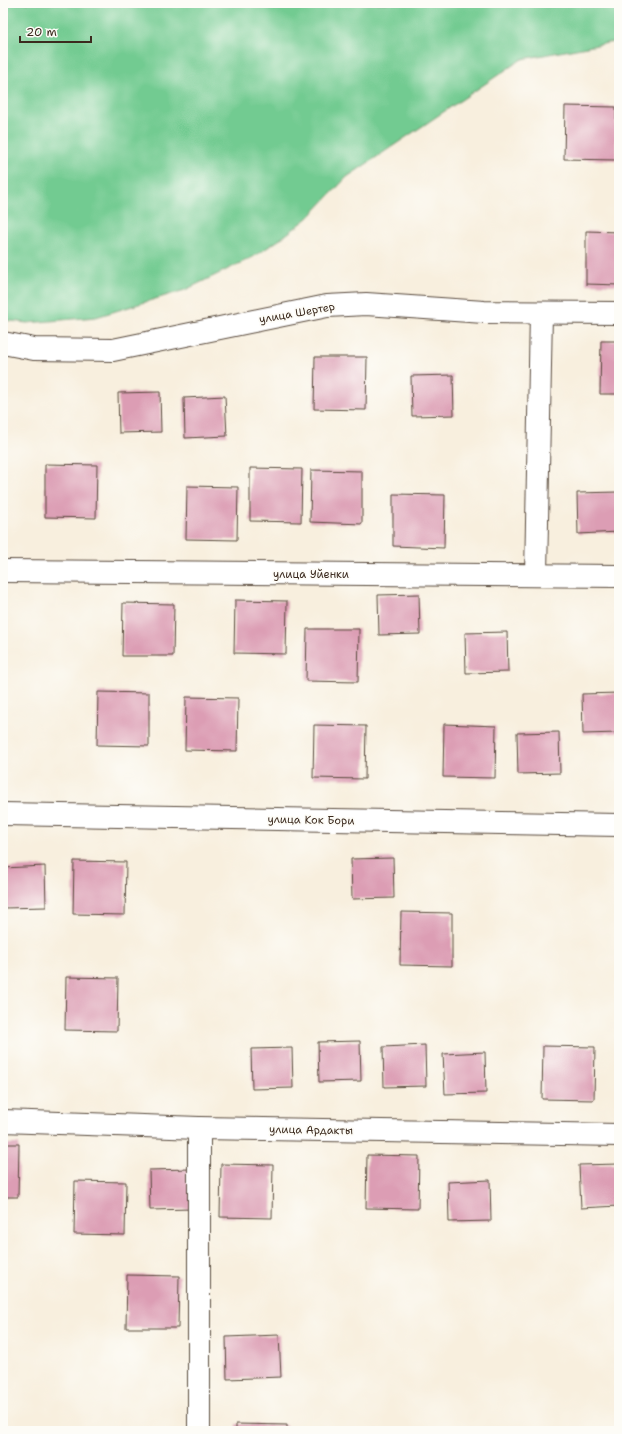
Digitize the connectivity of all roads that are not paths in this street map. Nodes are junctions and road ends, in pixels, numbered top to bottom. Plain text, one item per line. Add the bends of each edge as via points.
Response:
1 (541, 313) junction
2 (619, 313) edge
3 (3, 343) edge
4 (3, 571) edge
5 (536, 575) junction
6 (619, 576) edge
7 (3, 814) edge
8 (619, 825) edge
9 (3, 1121) edge
10 (199, 1128) junction
11 (619, 1135) edge
12 (199, 1431) edge

1 - 2 street, улица Шертер
1 - 3 street, улица Шертер via 366,304 327,306 113,350 34,349
1 - 5 street
4 - 5 street, улица Уйенки
5 - 6 street, улица Уйенки
7 - 8 street, улица Кок Бори
9 - 10 street, улица Ардакты
10 - 11 street, улица Ардакты
10 - 12 street

